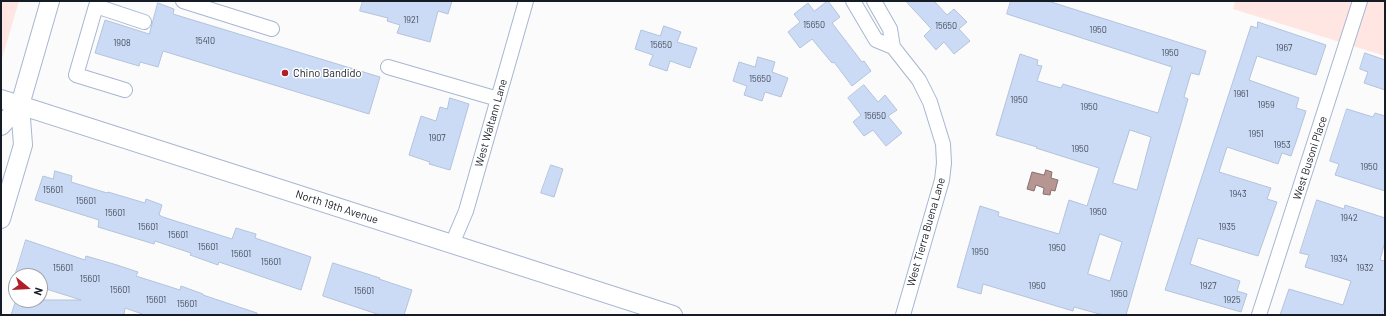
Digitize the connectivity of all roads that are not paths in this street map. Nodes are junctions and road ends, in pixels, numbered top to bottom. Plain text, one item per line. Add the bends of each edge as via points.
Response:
1 (50, 1) edge
2 (183, 1) edge
3 (526, 1) edge
4 (853, 1) edge
5 (874, 1) edge
6 (1360, 1) edge
7 (144, 22) dead end
8 (272, 29) dead end
9 (893, 47) junction
10 (388, 66) dead end
11 (125, 90) dead end
12 (1, 99) edge
13 (498, 99) junction
14 (20, 105) junction
15 (1, 126) edge
16 (1, 219) edge
17 (452, 244) junction
18 (673, 315) edge
19 (903, 315) edge
20 (1259, 315) edge

1 - 14 main road
2 - 8 street
3 - 13 street, West Waltann Lane
4 - 9 street via 876,40
5 - 9 street via 890,29
6 - 20 street, West Busoni Place
7 - 11 street via 96,6 76,75
9 - 19 street, West Tierra Buena Lane via 919,80 930,102 943,144 944,163
10 - 13 street
12 - 14 main road, North 19th Avenue
13 - 17 street, West Waltann Lane via 466,210
14 - 15 main road
14 - 16 main road via 23,145
14 - 17 main road, North 19th Avenue
17 - 18 main road, North 19th Avenue

